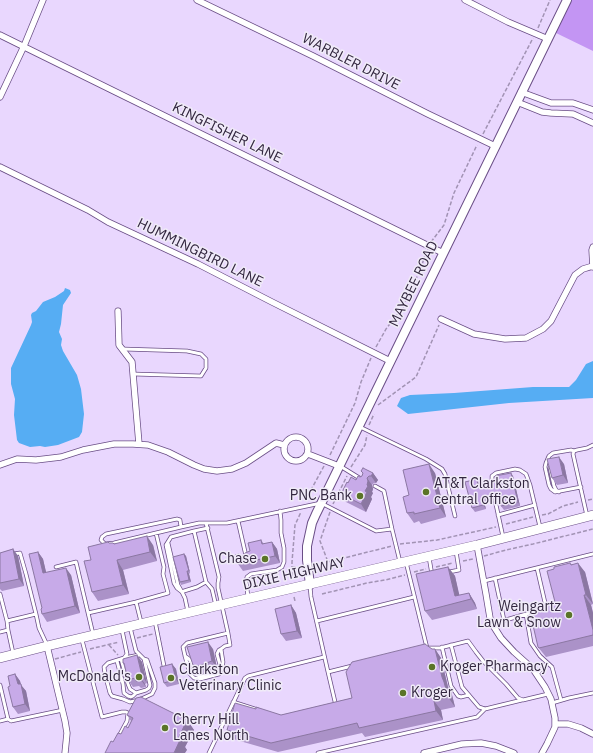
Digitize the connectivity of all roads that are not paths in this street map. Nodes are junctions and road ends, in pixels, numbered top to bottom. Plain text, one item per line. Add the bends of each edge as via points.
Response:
1 (43, 0) edge
2 (197, 0) edge
3 (465, 0) edge
4 (567, 0) edge
5 (0, 35) edge
6 (548, 39) junction
7 (24, 46) junction
8 (521, 92) junction
9 (0, 97) edge
10 (516, 102) junction
11 (551, 103) junction
12 (593, 110) edge
13 (551, 113) junction
14 (593, 123) edge
15 (495, 146) junction
16 (0, 167) edge
17 (593, 246) edge
18 (443, 253) junction
19 (593, 266) edge
20 (118, 312) dead end
21 (441, 319) dead end
22 (122, 349) junction
23 (390, 361) junction
24 (133, 374) junction
25 (358, 426) junction
26 (139, 444) junction
27 (284, 444) junction
28 (593, 445) edge
29 (574, 451) junction
30 (308, 454) junction
31 (0, 465) edge
32 (339, 466) junction
33 (364, 481) edge
34 (375, 486) dead end
35 (492, 487) edge
36 (581, 487) junction
37 (495, 500) dead end
38 (321, 502) junction
39 (535, 505) junction
40 (280, 511) junction
41 (498, 515) junction
42 (590, 515) edge
43 (455, 516) dead end
44 (238, 521) junction
45 (206, 523) junction
46 (181, 527) junction
47 (208, 528) junction
48 (541, 528) junction
49 (392, 530) junction
50 (194, 531) junction
51 (156, 533) junction
52 (504, 538) junction
53 (477, 546) junction
54 (456, 550) junction
55 (592, 554) edge
56 (7, 555) edge
57 (429, 557) junction
58 (593, 559) edge
59 (247, 560) edge
60 (403, 563) junction
61 (56, 567) dead end
62 (537, 568) junction
63 (249, 570) dead end
64 (446, 573) edge
65 (251, 574) junction
66 (439, 574) edge
67 (495, 578) junction
68 (484, 581) junction
69 (206, 582) junction
70 (310, 585) junction
71 (182, 592) junction
72 (0, 594) edge
73 (414, 597) junction
74 (248, 599) junction
75 (136, 602) junction
76 (219, 605) junction
77 (546, 609) edge
78 (539, 611) edge
79 (88, 613) junction
80 (188, 613) junction
81 (36, 614) junction
82 (526, 614) junction
83 (504, 620) junction
84 (7, 621) junction
85 (155, 621) junction
86 (316, 621) junction
87 (141, 624) junction
88 (492, 624) junction
89 (126, 628) junction
90 (8, 630) junction
91 (0, 632) edge
92 (228, 633) junction
93 (94, 635) junction
94 (82, 638) junction
95 (451, 645) junction
96 (47, 646) junction
97 (442, 647) junction
98 (426, 648) junction
99 (420, 650) edge
100 (14, 655) junction
101 (139, 655) junction
102 (324, 657) junction
103 (0, 658) edge
104 (123, 659) junction
105 (144, 659) junction
106 (117, 661) junction
107 (547, 663) junction
108 (359, 664) edge
109 (164, 666) edge
110 (328, 672) junction
111 (537, 674) junction
112 (0, 685) edge
113 (593, 693) edge
114 (136, 694) junction
115 (548, 694) junction
116 (469, 696) junction
117 (523, 700) junction
118 (561, 700) junction
119 (233, 702) junction
120 (551, 703) junction
121 (329, 709) edge
122 (485, 709) junction
123 (63, 710) junction
124 (260, 710) edge
125 (8, 719) junction
126 (0, 721) edge
127 (555, 724) junction
128 (593, 734) edge
129 (117, 740) edge
130 (504, 751) edge
131 (65, 753) edge
132 (208, 753) edge
133 (318, 753) edge
134 (424, 753) edge
135 (514, 753) edge
136 (542, 753) edge

1 - 7 street
2 - 15 street, WARBLER DRIVE
3 - 6 street
4 - 6 main road, MAYBEE ROAD
5 - 7 street, KINGFISHER LANE
6 - 8 main road, MAYBEE ROAD
7 - 9 street
7 - 18 street, KINGFISHER LANE
8 - 10 main road, MAYBEE ROAD
8 - 11 street
10 - 13 street
10 - 15 main road, MAYBEE ROAD
11 - 12 street via 573,103
11 - 13 street
13 - 14 street via 573,114
15 - 18 main road, MAYBEE ROAD
16 - 23 street, HUMMINGBIRD LANE
17 - 19 street
18 - 23 main road, MAYBEE ROAD
19 - 21 street via 575,274 551,321 543,329 526,338 505,339 474,334
20 - 22 street via 119,345
22 - 24 street via 132,362
22 - 24 lane via 187,351 201,354 206,359 206,368 201,376
23 - 25 main road, MAYBEE ROAD
24 - 26 street
25 - 32 main road, MAYBEE ROAD
25 - 43 lane via 442,469
26 - 27 street via 168,452 204,469 218,471 246,463 276,443
26 - 31 street via 114,444 61,457 17,459
27 - 30 street via 285,454 292,461 301,461
27 - 30 street via 291,438 301,437 308,444
28 - 29 lane
29 - 36 lane
29 - 36 lane via 553,453 545,467 551,490 559,492
30 - 32 street
32 - 33 lane
32 - 38 main road, MAYBEE ROAD
34 - 49 lane via 384,491
35 - 39 lane via 492,476 496,473 515,468 520,470 526,474
36 - 42 lane
37 - 41 lane
38 - 40 lane
38 - 49 lane via 376,531
38 - 70 main road, MAYBEE ROAD via 312,523 307,546
39 - 41 lane
39 - 48 lane
40 - 44 lane
40 - 65 lane via 284,555 282,567 271,572
41 - 52 lane
42 - 48 main road, DIXIE HIGHWAY
44 - 45 lane
44 - 59 lane
45 - 46 lane
45 - 47 lane
46 - 51 lane
46 - 51 lane via 180,520 177,519 106,534 101,540 105,544 114,543
47 - 50 lane
47 - 76 lane via 219,577
48 - 52 main road, DIXIE HIGHWAY
49 - 60 lane
50 - 69 lane
50 - 71 lane via 171,537 166,545 174,583
51 - 75 lane via 168,593
52 - 53 main road, DIXIE HIGHWAY
53 - 54 main road, DIXIE HIGHWAY
53 - 68 street
54 - 57 main road, DIXIE HIGHWAY
54 - 64 lane via 459,570
55 - 58 lane
55 - 62 lane
56 - 81 lane via 20,552
57 - 60 main road, DIXIE HIGHWAY
57 - 66 lane via 433,576
60 - 70 main road, DIXIE HIGHWAY
60 - 73 lane
61 - 79 lane via 76,562
62 - 67 lane
62 - 77 lane
63 - 65 lane
65 - 74 lane via 246,581
67 - 68 lane
67 - 83 lane
68 - 88 street
69 - 71 lane
69 - 76 lane
70 - 74 main road, DIXIE HIGHWAY
70 - 86 lane
71 - 80 lane
72 - 84 lane
73 - 86 lane
73 - 98 lane
74 - 76 main road, DIXIE HIGHWAY
75 - 79 lane
75 - 87 lane
76 - 80 main road, DIXIE HIGHWAY
76 - 92 lane
78 - 82 lane
79 - 93 lane
80 - 85 main road, DIXIE HIGHWAY
81 - 84 lane
81 - 96 lane
82 - 83 lane
82 - 107 lane via 531,643
83 - 88 lane
84 - 90 lane
85 - 87 main road, DIXIE HIGHWAY
85 - 109 lane
86 - 102 lane
87 - 89 main road, DIXIE HIGHWAY
88 - 111 street via 501,638
89 - 93 main road, DIXIE HIGHWAY
89 - 101 lane
89 - 104 lane via 124,641 127,654
90 - 91 lane
90 - 100 lane
92 - 92 lane via 230,645 222,649 223,662 218,674 194,678 190,674 183,647 187,643
93 - 94 main road, DIXIE HIGHWAY
94 - 96 main road, DIXIE HIGHWAY
94 - 129 lane via 102,717 128,713 127,721
95 - 97 lane
95 - 116 lane via 462,687
95 - 117 lane via 468,641 483,661 518,698
96 - 100 main road, DIXIE HIGHWAY
96 - 123 street
97 - 98 lane
97 - 116 lane via 451,686 458,696
98 - 99 lane
100 - 103 main road, DIXIE HIGHWAY
101 - 104 lane
101 - 105 lane
102 - 110 lane
102 - 119 lane via 248,676
104 - 106 lane
104 - 114 lane via 128,684
105 - 106 lane via 150,665 155,688 152,694 130,702 110,693 104,667
105 - 114 lane via 150,685 146,690
106 - 114 lane via 124,693 131,697
107 - 111 lane
107 - 118 lane via 552,667
108 - 110 lane
110 - 121 lane via 336,707
111 - 115 street
112 - 125 lane
113 - 118 lane
115 - 117 lane
115 - 120 street
116 - 122 lane via 479,707
117 - 122 lane
118 - 120 lane
119 - 124 lane
119 - 132 lane
120 - 127 street
122 - 133 lane via 477,717
123 - 125 lane via 11,721
123 - 131 street via 67,733
125 - 126 lane
127 - 128 street via 568,724
127 - 136 street
130 - 134 street via 496,746 481,743 462,744
130 - 135 street

